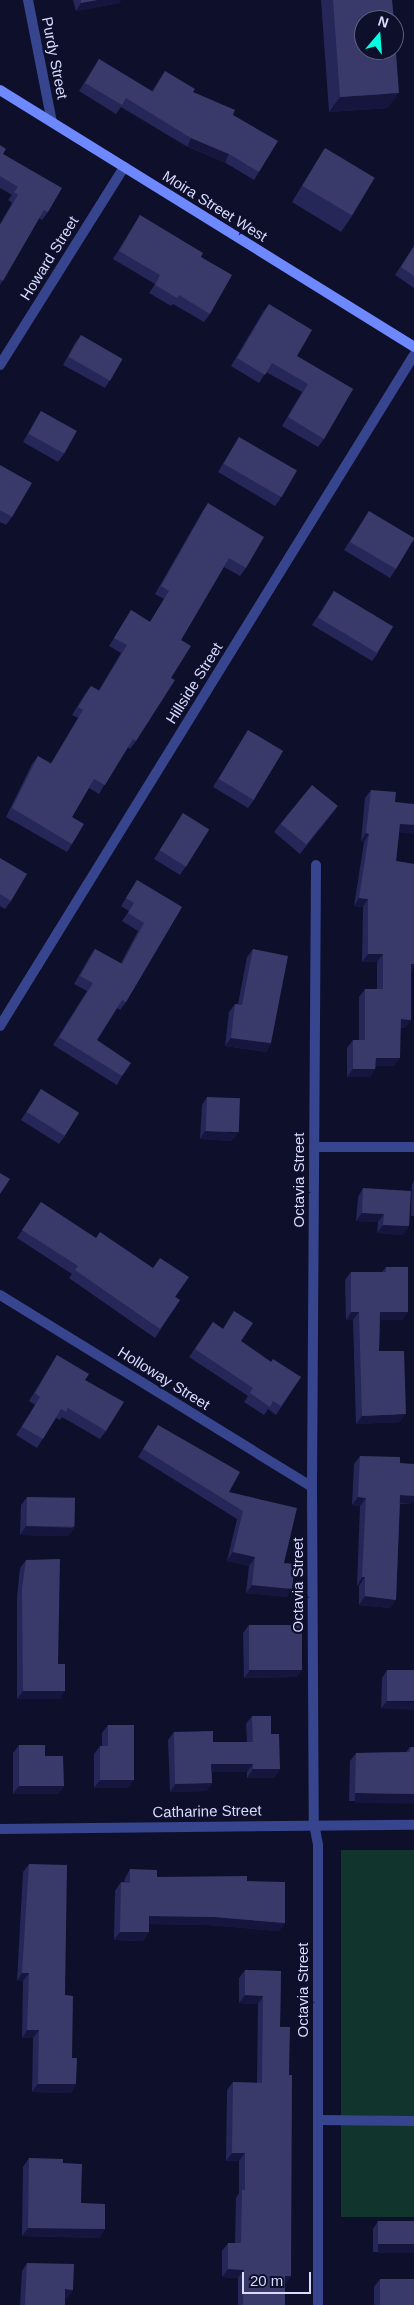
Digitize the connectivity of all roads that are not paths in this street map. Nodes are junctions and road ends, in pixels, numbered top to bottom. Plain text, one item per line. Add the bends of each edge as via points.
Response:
1 (28, 0) edge
2 (0, 90) edge
3 (52, 122) junction
4 (124, 166) junction
5 (414, 347) edge
6 (414, 354) edge
7 (0, 365) edge
8 (316, 865) dead end
9 (0, 1026) edge
10 (314, 1147) junction
11 (414, 1147) edge
12 (0, 1295) edge
13 (312, 1487) junction
14 (314, 1824) junction
15 (414, 1825) edge
16 (0, 1829) edge
17 (318, 2120) junction
18 (414, 2121) edge
19 (318, 2305) edge

1 - 3 street, Purdy Street
2 - 3 main road, Moira Street West
3 - 4 main road, Moira Street West
4 - 5 main road, Moira Street West
4 - 7 street, Howard Street
6 - 9 street, Hillside Street
8 - 10 street, Octavia Street
10 - 11 street
10 - 13 street, Octavia Street
12 - 13 street, Holloway Street
13 - 14 street, Octavia Street
14 - 15 street, Catharine Street
14 - 16 street, Catharine Street
14 - 17 street, Octavia Street via 318,1845
17 - 18 street
17 - 19 street, Octavia Street

